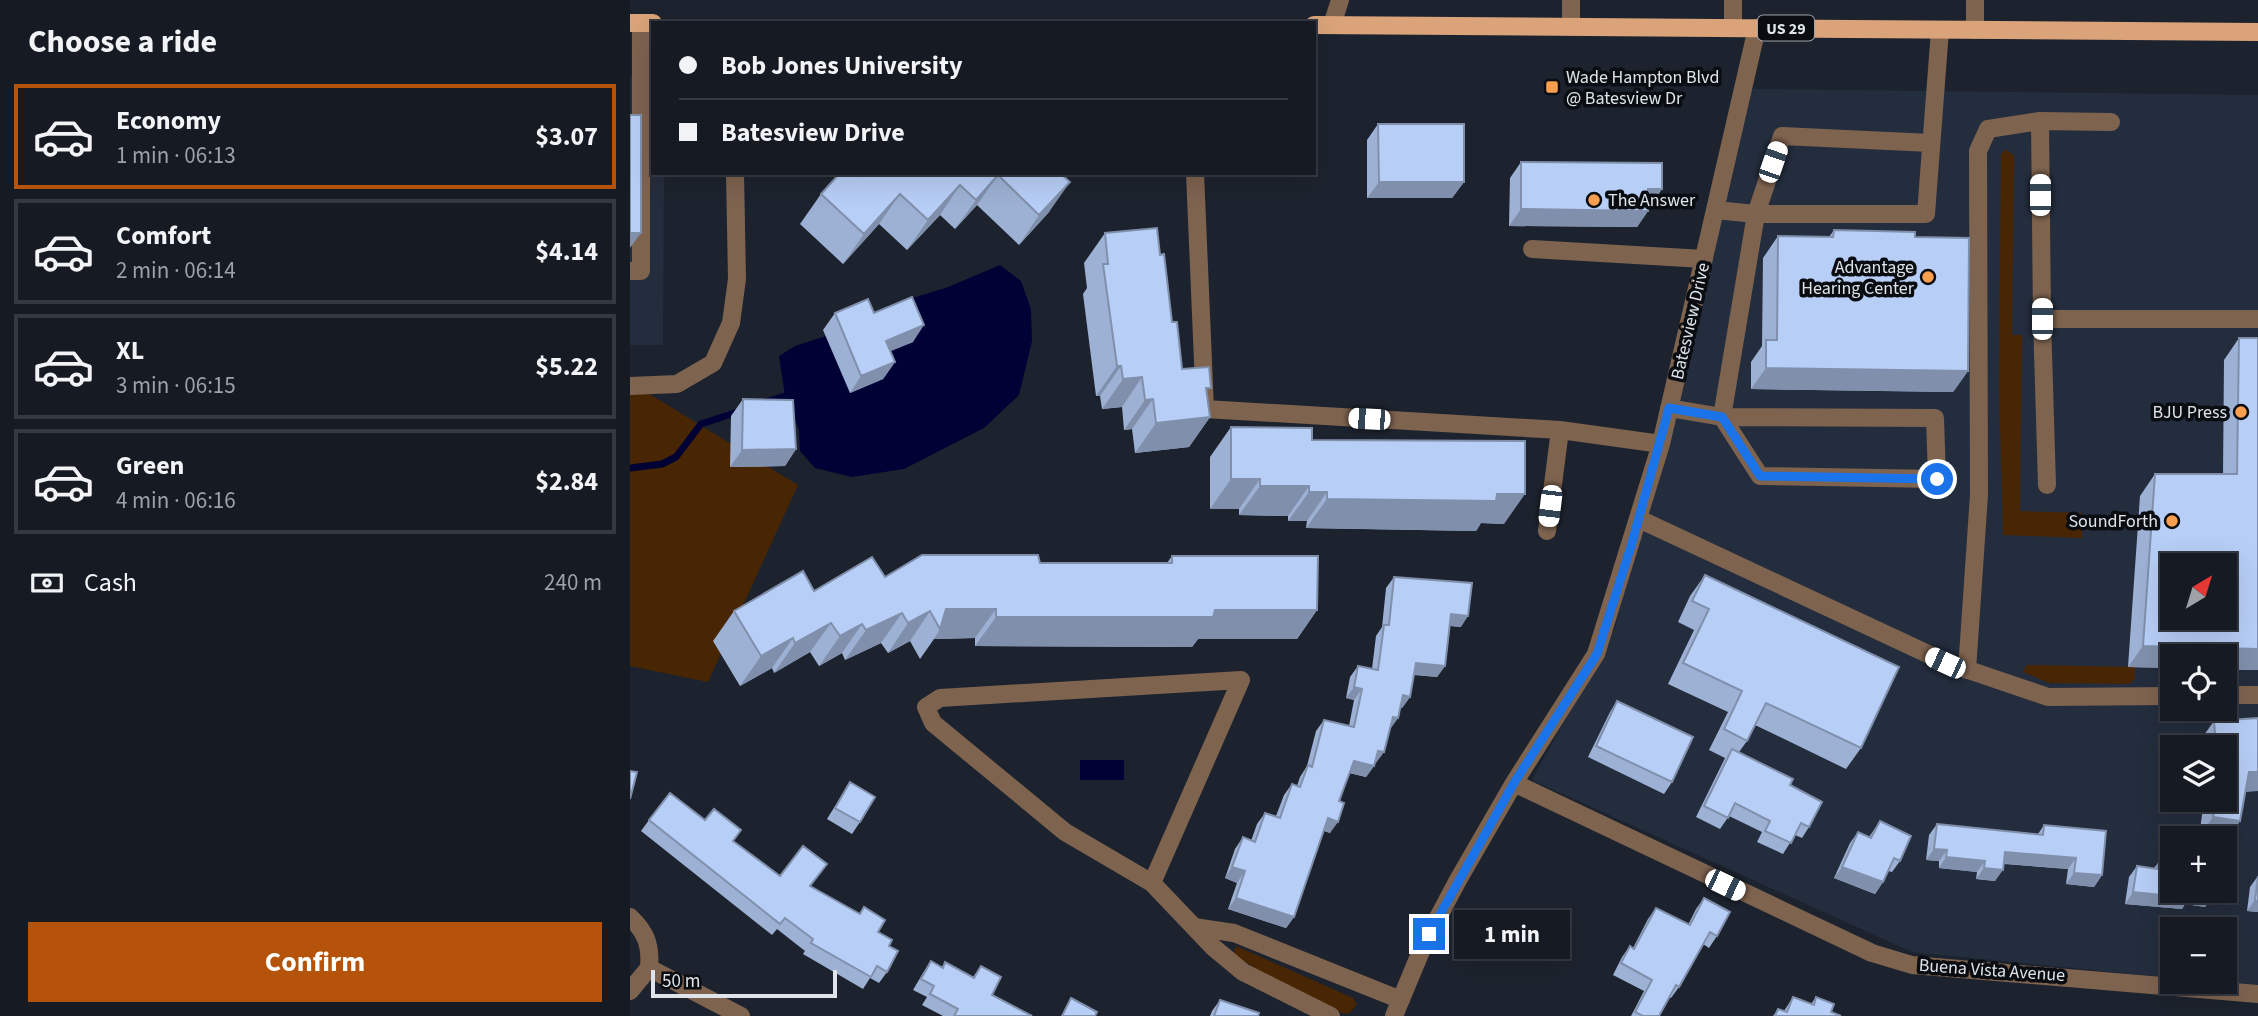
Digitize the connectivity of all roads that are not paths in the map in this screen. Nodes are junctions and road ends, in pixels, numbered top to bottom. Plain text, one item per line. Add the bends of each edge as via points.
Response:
1 (1340, 0) edge
2 (1572, 0) edge
3 (1733, 0) edge
4 (1975, 0) edge
5 (641, 23) edge
6 (1323, 25) edge
7 (1572, 27) junction
8 (1733, 28) junction
9 (1757, 28) junction
10 (1940, 30) junction
11 (1975, 30) junction
12 (2258, 32) edge
13 (2040, 121) junction
14 (2111, 122) dead end
15 (1931, 143) junction
16 (735, 175) edge
17 (1195, 175) edge
18 (1715, 210) junction
19 (1756, 214) junction
20 (1532, 249) dead end
21 (1704, 259) junction
22 (630, 271) edge
23 (2042, 319) junction
24 (2258, 319) edge
25 (630, 386) edge
26 (1669, 408) junction
27 (1722, 417) junction
28 (1560, 430) junction
29 (1661, 443) junction
30 (2047, 485) dead end
31 (1639, 519) junction
32 (1547, 531) dead end
33 (1967, 670) junction
34 (2160, 695) edge
35 (2237, 695) edge
36 (2258, 695) edge
37 (1514, 783) junction
38 (1152, 883) junction
39 (630, 917) edge
40 (1194, 927) junction
41 (649, 968) junction
42 (630, 991) edge
43 (2258, 994) edge
44 (1397, 1008) edge
45 (741, 1016) edge
46 (1331, 1016) edge

1 - 6 street
2 - 7 street
3 - 8 street
4 - 11 street
5 - 22 street via 641,271
6 - 7 main road, US 29
7 - 8 main road, US 29
8 - 9 main road, US 29
9 - 10 main road, US 29
9 - 18 street, Batesview Drive
10 - 11 main road, US 29
10 - 15 street
11 - 12 main road, US 29
13 - 14 street
13 - 23 street
13 - 33 street via 1988,130 1978,151 1979,495
15 - 19 street via 1782,136
15 - 19 street via 1926,214
16 - 25 street via 737,279 731,323 713,363 677,384
17 - 28 street via 1205,409
18 - 19 street
18 - 21 street, Batesview Drive
19 - 27 street
20 - 21 street
21 - 26 street, Batesview Drive
23 - 24 street
23 - 30 street
26 - 27 street
26 - 29 street, Batesview Drive
27 - 27 street via 1936,418 1937,479 1760,476
28 - 29 street
28 - 32 street
29 - 31 street, Batesview Drive
31 - 33 street
31 - 37 street, Batesview Drive via 1597,654
33 - 34 street via 2048,697
35 - 36 street
37 - 43 street, Buena Vista Avenue via 1844,942 1912,965
37 - 44 street, Batesview Drive via 1429,934
38 - 38 street via 1065,832 933,723 926,707 940,698 1241,680
38 - 40 street
39 - 41 street via 644,930 649,943
40 - 44 street via 1234,933
40 - 46 street via 1243,972
41 - 42 street
41 - 45 street

